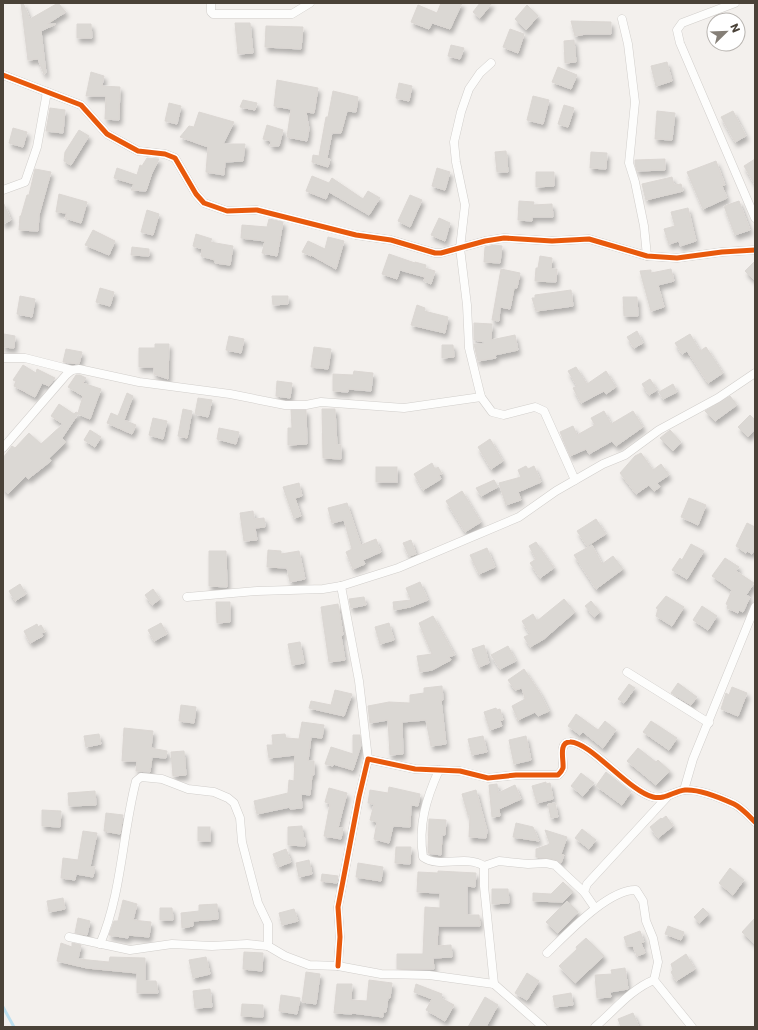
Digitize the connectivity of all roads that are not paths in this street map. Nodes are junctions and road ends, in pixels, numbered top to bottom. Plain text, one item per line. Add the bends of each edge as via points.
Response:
1 (211, 3) edge
2 (310, 3) edge
3 (735, 3) edge
4 (622, 19) dead end
5 (491, 63) dead end
6 (3, 74) edge
7 (47, 92) junction
8 (3, 190) edge
9 (755, 218) edge
10 (460, 248) junction
11 (755, 250) edge
12 (647, 256) junction
13 (3, 358) edge
14 (72, 370) junction
15 (755, 373) edge
16 (482, 397) junction
17 (3, 448) edge
18 (575, 480) junction
19 (341, 586) junction
20 (187, 597) dead end
21 (755, 607) edge
22 (627, 672) dead end
23 (709, 723) junction
24 (368, 759) junction
25 (439, 770) junction
26 (684, 790) junction
27 (668, 796) junction
28 (755, 822) edge
29 (484, 866) junction
30 (584, 892) junction
31 (595, 908) junction
32 (69, 937) dead end
33 (100, 944) junction
34 (268, 946) junction
35 (547, 953) dead end
36 (338, 966) junction
37 (654, 980) junction
38 (494, 984) junction
39 (543, 1027) edge
40 (595, 1027) edge
41 (692, 1027) edge

1 - 2 street via 213,14 292,14
3 - 9 street via 682,23 677,30 680,43
4 - 12 street via 628,44 635,102 628,163 636,182
5 - 10 street via 469,89 460,112 454,142 465,205
6 - 7 street
7 - 8 street via 37,147 25,182
7 - 10 street via 81,105 107,134 138,152 165,154 175,158 204,203 227,211 257,210 356,235 391,240 435,253
10 - 12 street via 504,238 589,239
10 - 16 street via 469,348
11 - 12 street via 677,258
13 - 14 street via 25,358
14 - 16 street via 79,369 139,382 230,394 285,405 321,402 404,408
14 - 17 street
15 - 18 street via 718,398 659,430 625,455
16 - 18 street via 492,412 504,415 535,407 544,411
18 - 19 street via 519,517 398,568
19 - 20 street
19 - 24 street via 359,681
21 - 23 street
22 - 23 street
23 - 26 street via 693,759
24 - 25 street via 415,769
24 - 36 street via 340,900
25 - 27 street via 460,771 488,778 558,775 563,766 563,747 571,742 598,758 653,798
25 - 29 street via 425,804 421,830 423,857 430,862 467,860 477,861
26 - 27 street
26 - 28 street via 697,791 736,804
27 - 30 street via 586,884
29 - 30 street via 499,861 555,865
29 - 38 street
30 - 31 street
31 - 35 street
31 - 37 street via 628,890 636,890 643,901 646,922 653,938 658,962
32 - 33 street
33 - 34 street via 130,950 172,944
33 - 34 street via 107,928 123,859 136,781 141,777 162,779 200,792 214,792 234,803 240,818 242,842 258,903 268,924
34 - 36 street via 309,965
36 - 38 street via 380,974 429,975
37 - 40 street via 631,994
37 - 41 street
38 - 39 street

